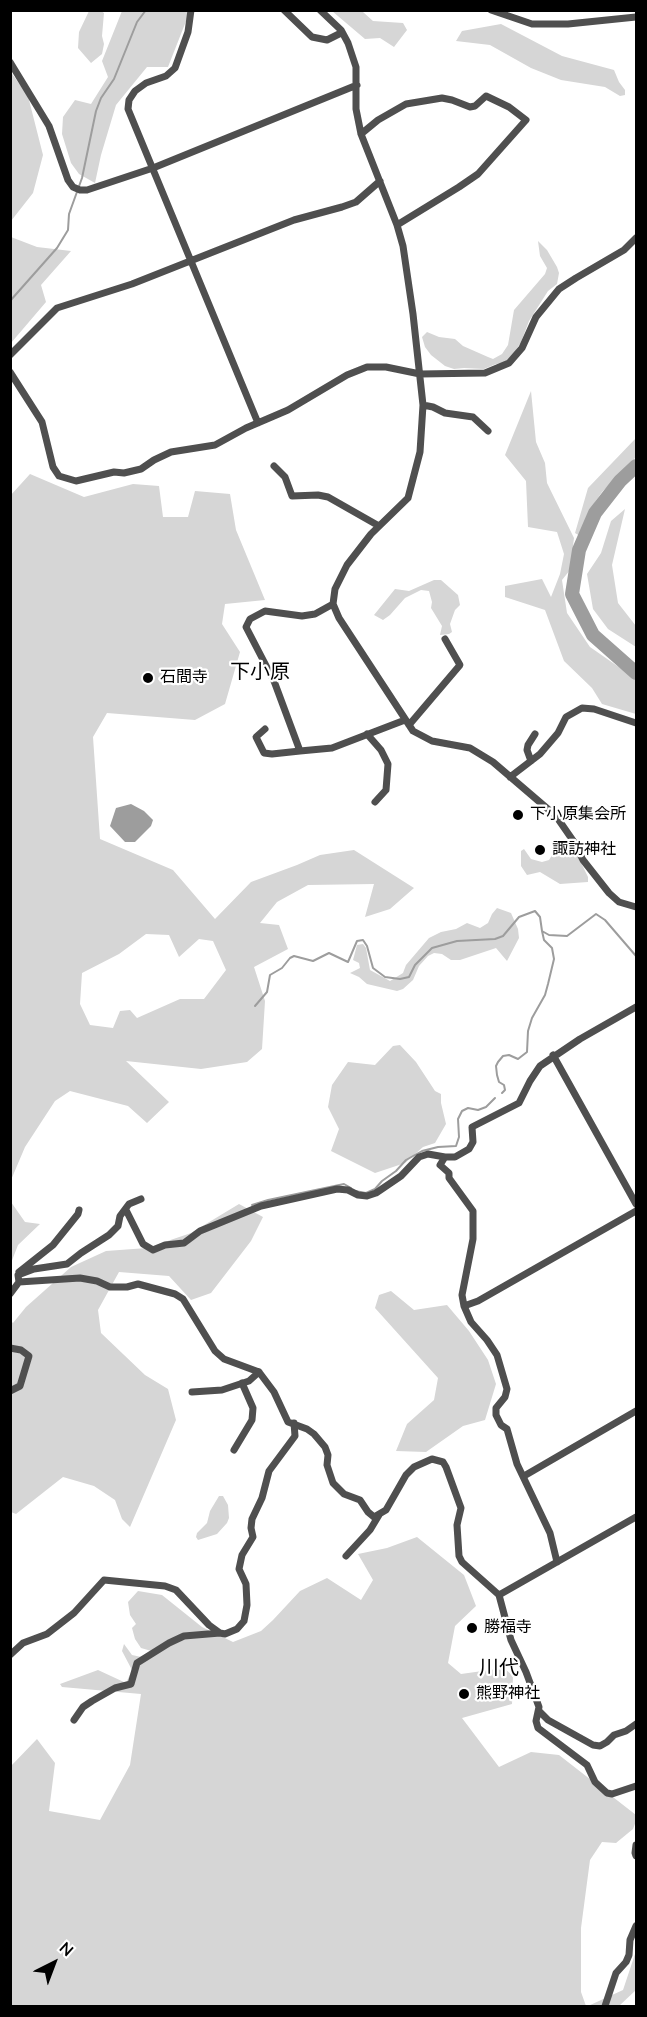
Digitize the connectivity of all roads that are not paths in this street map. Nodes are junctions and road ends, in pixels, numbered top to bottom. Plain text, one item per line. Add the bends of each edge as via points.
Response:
1 (191, 10) edge
2 (284, 10) edge
3 (320, 10) edge
4 (491, 10) edge
5 (636, 16) edge
6 (341, 33) junction
7 (10, 62) edge
8 (357, 85) junction
9 (361, 134) junction
10 (153, 168) junction
11 (380, 182) junction
12 (397, 225) junction
13 (636, 238) edge
14 (190, 260) junction
15 (10, 355) edge
16 (10, 372) edge
17 (420, 374) junction
18 (423, 405) junction
19 (258, 423) junction
20 (488, 431) dead end
21 (274, 466) dead end
22 (379, 526) junction
23 (333, 604) junction
24 (445, 639) dead end
25 (407, 722) junction
26 (636, 723) edge
27 (265, 729) dead end
28 (367, 734) junction
29 (535, 734) dead end
30 (300, 751) junction
31 (531, 761) junction
32 (510, 777) junction
33 (375, 802) dead end
34 (636, 907) edge
35 (636, 1007) edge
36 (554, 1055) junction
37 (445, 1157) junction
38 (141, 1199) dead end
39 (636, 1204) edge
40 (79, 1210) dead end
41 (126, 1210) junction
42 (636, 1211) edge
43 (18, 1278) junction
44 (10, 1294) edge
45 (464, 1306) junction
46 (10, 1348) edge
47 (259, 1372) junction
48 (242, 1383) junction
49 (10, 1391) edge
50 (192, 1392) dead end
51 (636, 1411) edge
52 (294, 1423) junction
53 (234, 1450) dead end
54 (524, 1476) junction
55 (379, 1515) junction
56 (636, 1517) edge
57 (346, 1556) dead end
58 (557, 1562) junction
59 (500, 1595) junction
60 (223, 1633) junction
61 (10, 1655) edge
62 (539, 1711) junction
63 (74, 1720) dead end
64 (636, 1724) edge
65 (636, 1786) edge
66 (636, 1845) edge
67 (636, 1856) edge
68 (636, 1926) edge
69 (605, 2007) edge

1 - 10 street via 175,68 146,83 129,100 128,109
2 - 6 street via 312,38 327,40
3 - 6 street
4 - 5 street via 532,24
6 - 8 street via 356,67
7 - 10 street via 49,126 73,187 87,190
8 - 9 street
8 - 10 street
9 - 11 street
9 - 12 street via 406,104 442,98 470,107 486,96 526,120 478,174
10 - 14 street
11 - 12 street
11 - 14 street via 349,205 294,220
12 - 17 street
13 - 17 street via 624,250 559,289 536,317 522,348 509,363 485,373
14 - 15 street via 57,308
14 - 19 street
16 - 19 street via 42,422 53,466 66,480 141,470 171,452 215,446
17 - 18 street
17 - 19 street via 367,367
18 - 20 street via 473,417
18 - 22 street via 420,452 408,498
21 - 22 street via 285,477 292,496 328,497
22 - 23 street via 347,565 335,589
23 - 25 street
23 - 30 street via 302,616 266,611 250,619 246,627 274,681
24 - 25 street via 459,665
25 - 28 street
25 - 32 street via 413,731 432,741 470,748
26 - 31 street via 582,708 566,717 558,733
27 - 30 street via 256,737 264,753
28 - 30 street via 332,748
28 - 33 street via 388,764 386,790
29 - 31 street via 527,750
31 - 32 street
32 - 34 street via 556,816 582,860 609,893 619,902
35 - 36 street
36 - 37 street via 540,1066 519,1103 472,1127 473,1142 469,1149 455,1157
36 - 39 street
37 - 41 street via 419,1157 401,1176 367,1196 337,1189 261,1206 191,1235 183,1243 153,1250 143,1244
37 - 45 street via 440,1165 473,1211 473,1239 462,1295
38 - 41 street via 129,1204
40 - 43 street via 53,1245 20,1271
41 - 43 street via 109,1235 68,1264 34,1269
42 - 45 street
43 - 44 street
43 - 47 street via 80,1278 110,1287 138,1284 176,1294 215,1351 224,1359
45 - 54 street via 496,1355 507,1389 496,1415 507,1429
46 - 49 street via 28,1356 20,1386
47 - 48 street
47 - 52 street via 288,1422
48 - 50 street via 222,1390
48 - 53 street via 253,1408 252,1420
51 - 54 street
52 - 55 street via 314,1434 325,1447 333,1483 344,1494 360,1500 375,1517
52 - 60 street via 295,1436 269,1471 252,1519 253,1537 242,1555 239,1569 246,1584 247,1605 244,1621 237,1629
54 - 58 street via 550,1533
55 - 57 street
55 - 59 street via 414,1467 432,1459 443,1461 461,1508 457,1525 459,1556
56 - 58 street
58 - 59 street
59 - 62 street via 511,1640
60 - 61 street via 209,1625 176,1590 104,1580 74,1613
60 - 63 street via 184,1636 169,1643 137,1663 131,1684 92,1701
62 - 64 street via 548,1720 600,1746
62 - 65 street via 538,1728 587,1765 595,1782 607,1793
66 - 67 street
68 - 69 street via 629,1955 616,1973

